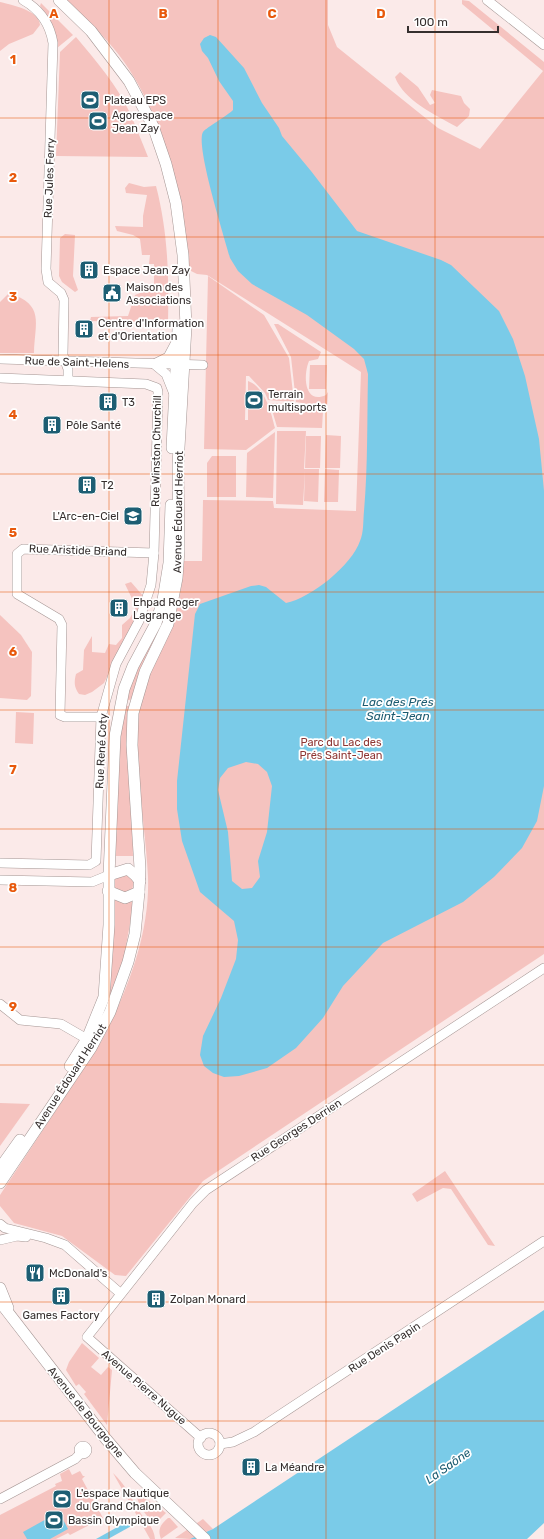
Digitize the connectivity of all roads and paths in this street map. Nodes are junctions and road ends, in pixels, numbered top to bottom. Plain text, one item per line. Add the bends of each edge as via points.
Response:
1 (22, 0) edge
2 (51, 0) edge
3 (59, 0) edge
4 (487, 0) edge
5 (544, 46) edge
6 (178, 338) junction
7 (0, 359) edge
8 (65, 361) junction
9 (154, 364) junction
10 (180, 364) junction
11 (203, 365) dead end
12 (0, 378) edge
13 (68, 380) junction
14 (174, 395) junction
15 (154, 557) junction
16 (168, 563) junction
17 (101, 717) junction
18 (0, 863) edge
19 (43, 864) junction
20 (109, 875) junction
21 (0, 880) edge
22 (43, 881) junction
23 (92, 882) junction
24 (140, 887) junction
25 (108, 891) junction
26 (544, 968) edge
27 (0, 1004) edge
28 (87, 1039) junction
29 (0, 1168) edge
30 (0, 1184) edge
31 (0, 1224) edge
32 (46, 1238) junction
33 (0, 1240) edge
34 (544, 1241) edge
35 (0, 1288) edge
36 (120, 1293) junction
37 (0, 1302) edge
38 (10, 1314) junction
39 (86, 1337) joint
40 (201, 1438) junction
41 (220, 1444) junction
42 (81, 1453) dead end
43 (0, 1498) edge
44 (204, 1539) edge

1 - 8 street, Rue Jules Ferry via 42,16 53,43 46,269 48,282 61,293 64,300
2 - 6 main road, Avenue Édouard Herriot via 98,49 114,71 131,97 154,149 167,190 176,244
3 - 10 main road, Avenue Édouard Herriot via 95,36 129,82 152,126 166,164 176,203 184,255
4 - 5 street
6 - 9 street via 168,357
6 - 10 main road, Avenue Édouard Herriot
7 - 8 street, Rue de Saint-Helens
8 - 9 street, Rue de Saint-Helens
8 - 13 street, Rue Jules Ferry
9 - 10 street, Rue de Saint-Helens
9 - 14 street, Avenue Édouard Herriot via 166,374
10 - 11 street, Rue de Saint-Helens
10 - 14 main road, Avenue Édouard Herriot
10 - 24 main road, Avenue Édouard Herriot via 177,578 168,624 145,672 133,713 133,777
12 - 13 street, Rue Winston Churchill
13 - 15 street, Rue Winston Churchill via 146,384 156,388 158,392
14 - 16 main road, Avenue Édouard Herriot
15 - 16 street
15 - 17 street, Rue René Coty via 151,585 139,621 116,664
15 - 17 street, Rue Aristide Briand via 23,549 17,554 17,594 59,619 62,624 60,715
16 - 20 main road, Avenue Édouard Herriot via 158,617 124,689 117,720
17 - 19 street, Rue René Coty via 96,861 89,865
18 - 19 street, Rue René Coty
19 - 22 street
20 - 23 street
20 - 24 main road via 128,869 135,874
20 - 25 main road, Avenue Édouard Herriot
21 - 22 street
22 - 23 street
23 - 25 street
24 - 25 main road via 125,898
24 - 30 main road, Avenue Édouard Herriot via 135,934 119,991 110,1012 91,1048
25 - 28 main road, Avenue Édouard Herriot via 109,925 104,997
26 - 36 street, Rue Georges Derrien via 206,1190
27 - 28 street via 20,1020 61,1024
28 - 29 main road, Avenue Édouard Herriot via 48,1102
31 - 32 street via 5,1228
32 - 33 street via 17,1236
32 - 36 street via 65,1245
34 - 41 street, Rue Denis Papin via 254,1432 233,1442
35 - 38 main road, Avenue de Bourgogne
36 - 39 street, Rue Georges Derrien
37 - 38 main road, Avenue de Bourgogne
38 - 44 main road, Avenue de Bourgogne via 135,1473
39 - 40 street, Avenue Pierre Nugue
40 - 41 street via 212,1434 218,1438
40 - 41 street, Rue Denis Papin via 200,1448 206,1454 217,1452
42 - 43 street via 75,1459

